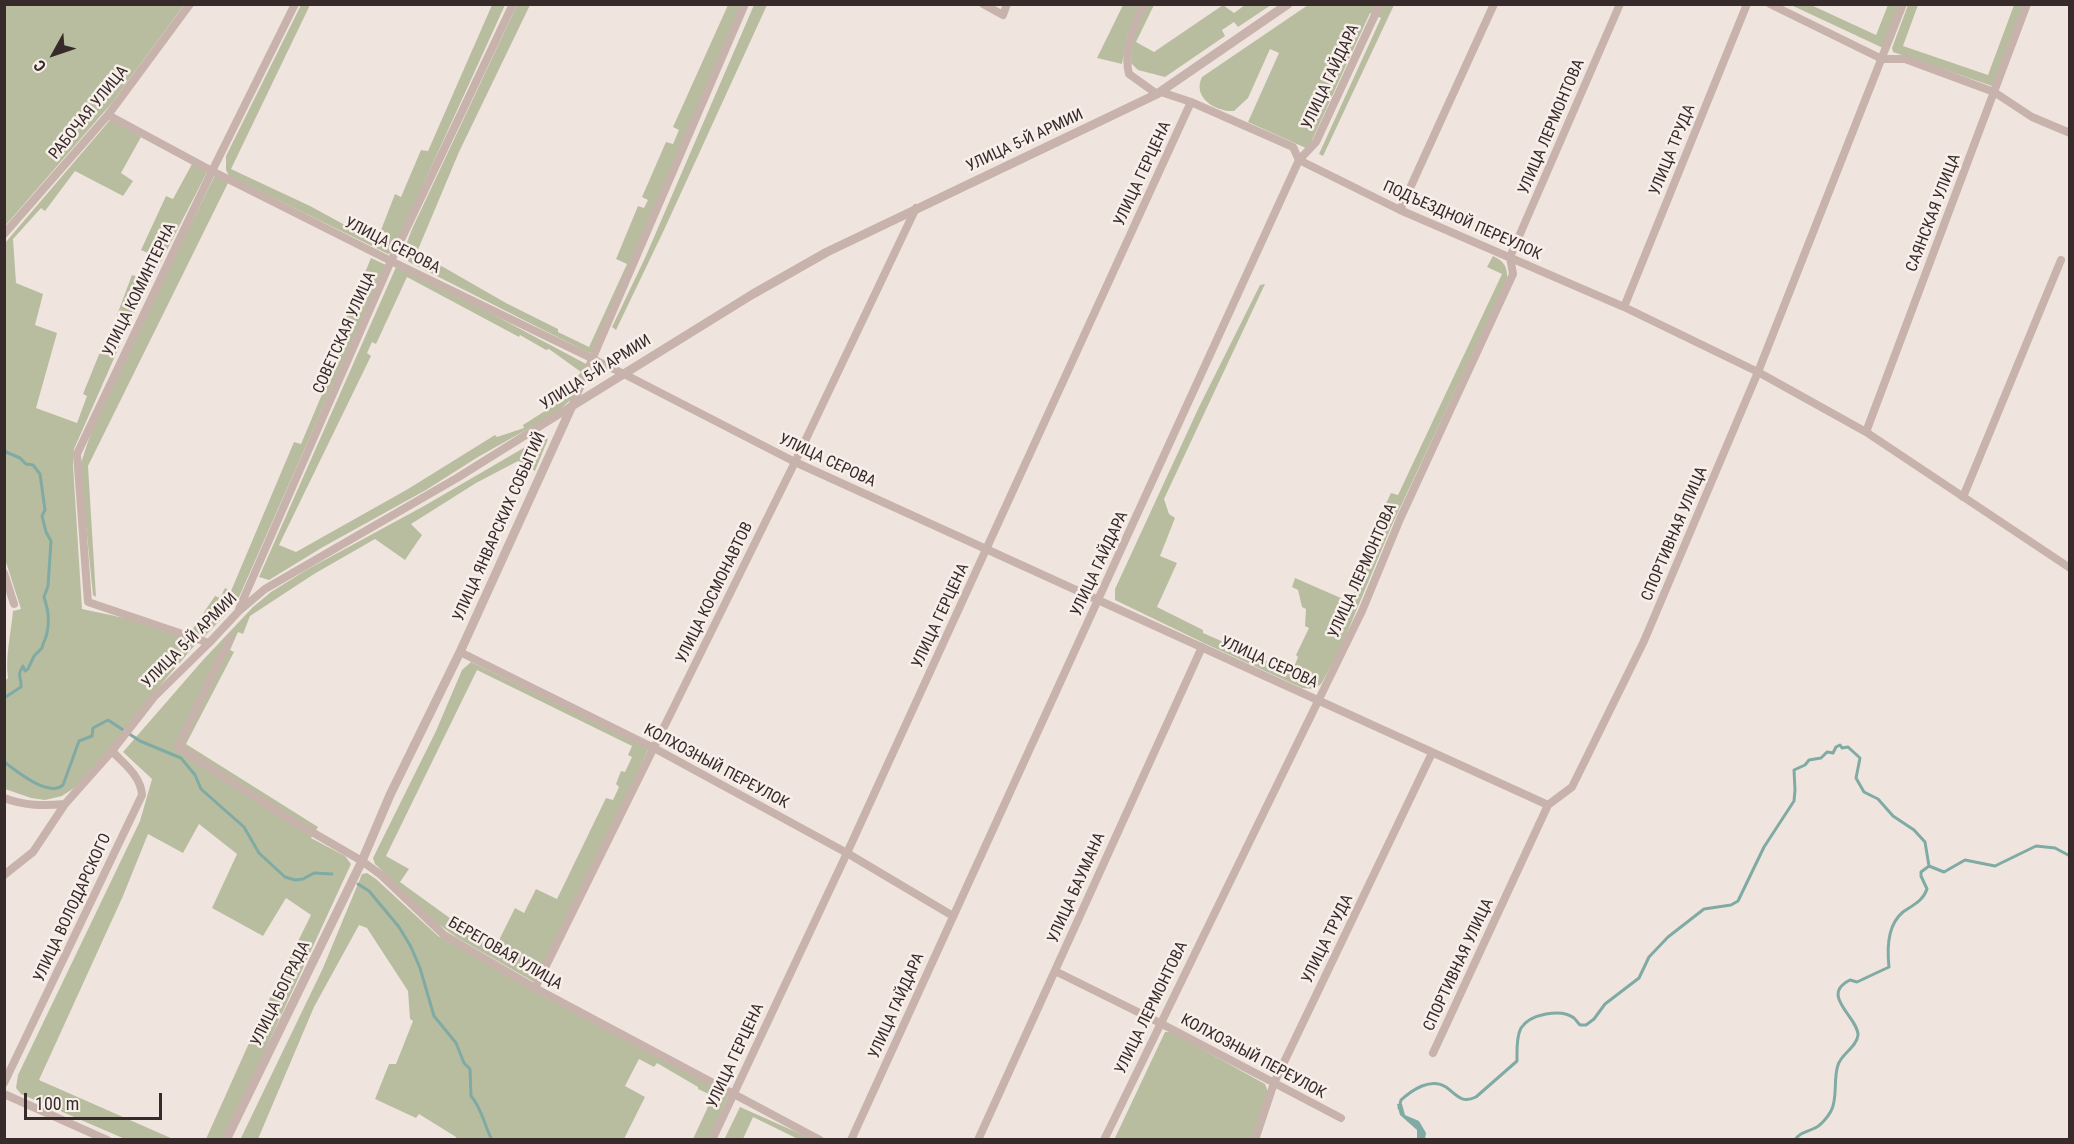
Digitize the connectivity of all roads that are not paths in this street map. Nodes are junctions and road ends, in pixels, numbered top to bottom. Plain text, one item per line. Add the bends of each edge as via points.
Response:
1 (190, 4) edge
2 (295, 4) edge
3 (513, 4) edge
4 (745, 4) edge
5 (983, 4) edge
6 (1007, 4) edge
7 (1144, 4) edge
8 (1288, 4) edge
9 (1380, 4) edge
10 (1494, 4) edge
11 (1620, 4) edge
12 (1747, 4) edge
13 (1770, 4) edge
14 (1903, 4) edge
15 (2027, 4) edge
16 (1882, 60) junction
17 (1994, 92) junction
18 (1159, 93) junction
19 (1191, 102) junction
20 (108, 115) junction
21 (2070, 133) edge
22 (1299, 160) junction
23 (212, 171) junction
24 (916, 208) junction
25 (1400, 210) junction
26 (4, 234) edge
27 (1510, 257) junction
28 (2061, 260) dead end
29 (391, 261) junction
30 (1624, 306) junction
31 (593, 360) junction
32 (1758, 372) junction
33 (624, 374) junction
34 (572, 406) junction
35 (1866, 432) junction
36 (795, 462) junction
37 (1963, 497) junction
38 (986, 550) junction
39 (2070, 567) edge
40 (4, 573) edge
41 (1099, 601) junction
42 (14, 604) dead end
43 (239, 611) junction
44 (231, 638) dead end
45 (209, 644) junction
46 (1202, 647) junction
47 (460, 652) junction
48 (1319, 699) junction
49 (654, 748) junction
50 (111, 751) junction
51 (1432, 753) junction
52 (4, 798) edge
53 (65, 804) junction
54 (1548, 805) junction
55 (847, 853) junction
56 (362, 861) junction
57 (4, 875) edge
58 (953, 916) junction
59 (1055, 971) junction
60 (535, 988) junction
61 (1160, 1023) junction
62 (1433, 1053) dead end
63 (4, 1083) edge
64 (1274, 1083) junction
65 (4, 1094) edge
66 (733, 1095) junction
67 (1341, 1118) dead end
68 (107, 1140) edge
69 (226, 1140) edge
70 (712, 1140) edge
71 (820, 1140) edge
72 (851, 1140) edge
73 (978, 1140) edge
74 (1104, 1140) edge
75 (1255, 1140) edge

1 - 20 street, РАБОЧАЯ УЛИЦА
2 - 23 street, УЛИЦА КОМИНТЕРНА
3 - 29 street, СОВЕТСКАЯ УЛИЦА
4 - 31 street, УЛИЦА ЯНВАРСКИХ СОБЫТИЙ
5 - 6 street via 1003,15
7 - 18 street, УЛИЦА ГЕРЦЕНА via 1132,30 1126,62 1129,74
8 - 18 street, УЛИЦА 5-Й АРМИИ
9 - 22 street, УЛИЦА ГАЙДАРА via 1316,142
10 - 25 street
11 - 27 street, УЛИЦА ЛЕРМОНТОВА
12 - 30 street, УЛИЦА ТРУДА
13 - 16 street
14 - 16 street, СПОРТИВНАЯ УЛИЦА
15 - 17 street, САЯНСКАЯ УЛИЦА
16 - 17 street via 1905,59
16 - 32 street, СПОРТИВНАЯ УЛИЦА
17 - 21 street via 2032,117
17 - 35 street, САЯНСКАЯ УЛИЦА
18 - 19 street, ПОДЪЕЗДНОЙ ПЕРЕУЛОК
18 - 24 street, УЛИЦА 5-Й АРМИИ
19 - 22 street, ПОДЪЕЗДНОЙ ПЕРЕУЛОК via 1293,147
19 - 38 street, УЛИЦА ГЕРЦЕНА
20 - 23 street, УЛИЦА СЕРОВА
20 - 26 street, РАБОЧАЯ УЛИЦА
22 - 25 street, ПОДЪЕЗДНОЙ ПЕРЕУЛОК
22 - 41 street, УЛИЦА ГАЙДАРА
23 - 29 street, УЛИЦА СЕРОВА
23 - 45 street, УЛИЦА КОМИНТЕРНА via 77,454 88,602
24 - 33 street, УЛИЦА 5-Й АРМИИ via 762,288
24 - 36 street, УЛИЦА КОСМОНАВТОВ
25 - 27 street, ПОДЪЕЗДНОЙ ПЕРЕУЛОК
27 - 30 street, ПОДЪЕЗДНОЙ ПЕРЕУЛОК
27 - 48 street, УЛИЦА ЛЕРМОНТОВА via 1513,274
28 - 37 street
29 - 31 street, УЛИЦА СЕРОВА
29 - 43 street, СОВЕТСКАЯ УЛИЦА
30 - 32 street, ПОДЪЕЗДНОЙ ПЕРЕУЛОК
31 - 33 street, УЛИЦА СЕРОВА
31 - 34 street, УЛИЦА ЯНВАРСКИХ СОБЫТИЙ
32 - 35 street, ПОДЪЕЗДНОЙ ПЕРЕУЛОК
32 - 54 street, СПОРТИВНАЯ УЛИЦА via 1644,641 1599,734 1572,787
33 - 34 street, УЛИЦА 5-Й АРМИИ
33 - 36 street, УЛИЦА СЕРОВА
34 - 43 street, УЛИЦА 5-Й АРМИИ via 458,478 265,589
34 - 47 street, УЛИЦА ЯНВАРСКИХ СОБЫТИЙ
35 - 37 street, ПОДЪЕЗДНОЙ ПЕРЕУЛОК
36 - 38 street, УЛИЦА СЕРОВА
36 - 49 street, УЛИЦА КОСМОНАВТОВ
37 - 39 street, ПОДЪЕЗДНОЙ ПЕРЕУЛОК
38 - 41 street, УЛИЦА СЕРОВА
38 - 55 street, УЛИЦА ГЕРЦЕНА
40 - 42 street
41 - 46 street, УЛИЦА СЕРОВА
41 - 58 street, УЛИЦА ГАЙДАРА
43 - 45 street, УЛИЦА 5-Й АРМИИ
44 - 56 street, БЕРЕГОВАЯ УЛИЦА via 178,747
45 - 50 street, УЛИЦА 5-Й АРМИИ via 154,697
46 - 48 street, УЛИЦА СЕРОВА
46 - 59 street, УЛИЦА БАУМАНА
47 - 49 street, КОЛХОЗНЫЙ ПЕРЕУЛОК
47 - 56 street, УЛИЦА ЯНВАРСКИХ СОБЫТИЙ
48 - 51 street, УЛИЦА СЕРОВА
48 - 61 street, УЛИЦА ЛЕРМОНТОВА
49 - 55 street, КОЛХОЗНЫЙ ПЕРЕУЛОК
49 - 60 street, УЛИЦА КОСМОНАВТОВ
50 - 53 street, УЛИЦА 5-Й АРМИИ
50 - 63 street, УЛИЦА ВОЛОДАРСКОГО via 137,778 142,795
51 - 54 street, УЛИЦА СЕРОВА
51 - 64 street, УЛИЦА ТРУДА
52 - 53 street via 41,807
53 - 57 street, УЛИЦА 5-Й АРМИИ via 33,852
54 - 62 street, СПОРТИВНАЯ УЛИЦА
55 - 58 street, КОЛХОЗНЫЙ ПЕРЕУЛОК
55 - 66 street, УЛИЦА ГЕРЦЕНА
56 - 60 street, БЕРЕГОВАЯ УЛИЦА via 444,935
56 - 69 street, УЛИЦА БОГРАДА
58 - 72 street, УЛИЦА ГАЙДАРА
59 - 61 street, КОЛХОЗНЫЙ ПЕРЕУЛОК
59 - 73 street, УЛИЦА БАУМАНА
60 - 66 street, БЕРЕГОВАЯ УЛИЦА
61 - 64 street, КОЛХОЗНЫЙ ПЕРЕУЛОК
61 - 74 street, УЛИЦА ЛЕРМОНТОВА
64 - 67 street, КОЛХОЗНЫЙ ПЕРЕУЛОК
64 - 75 street, УЛИЦА ТРУДА
65 - 68 street
66 - 70 street, УЛИЦА ГЕРЦЕНА
66 - 71 street, БЕРЕГОВАЯ УЛИЦА

